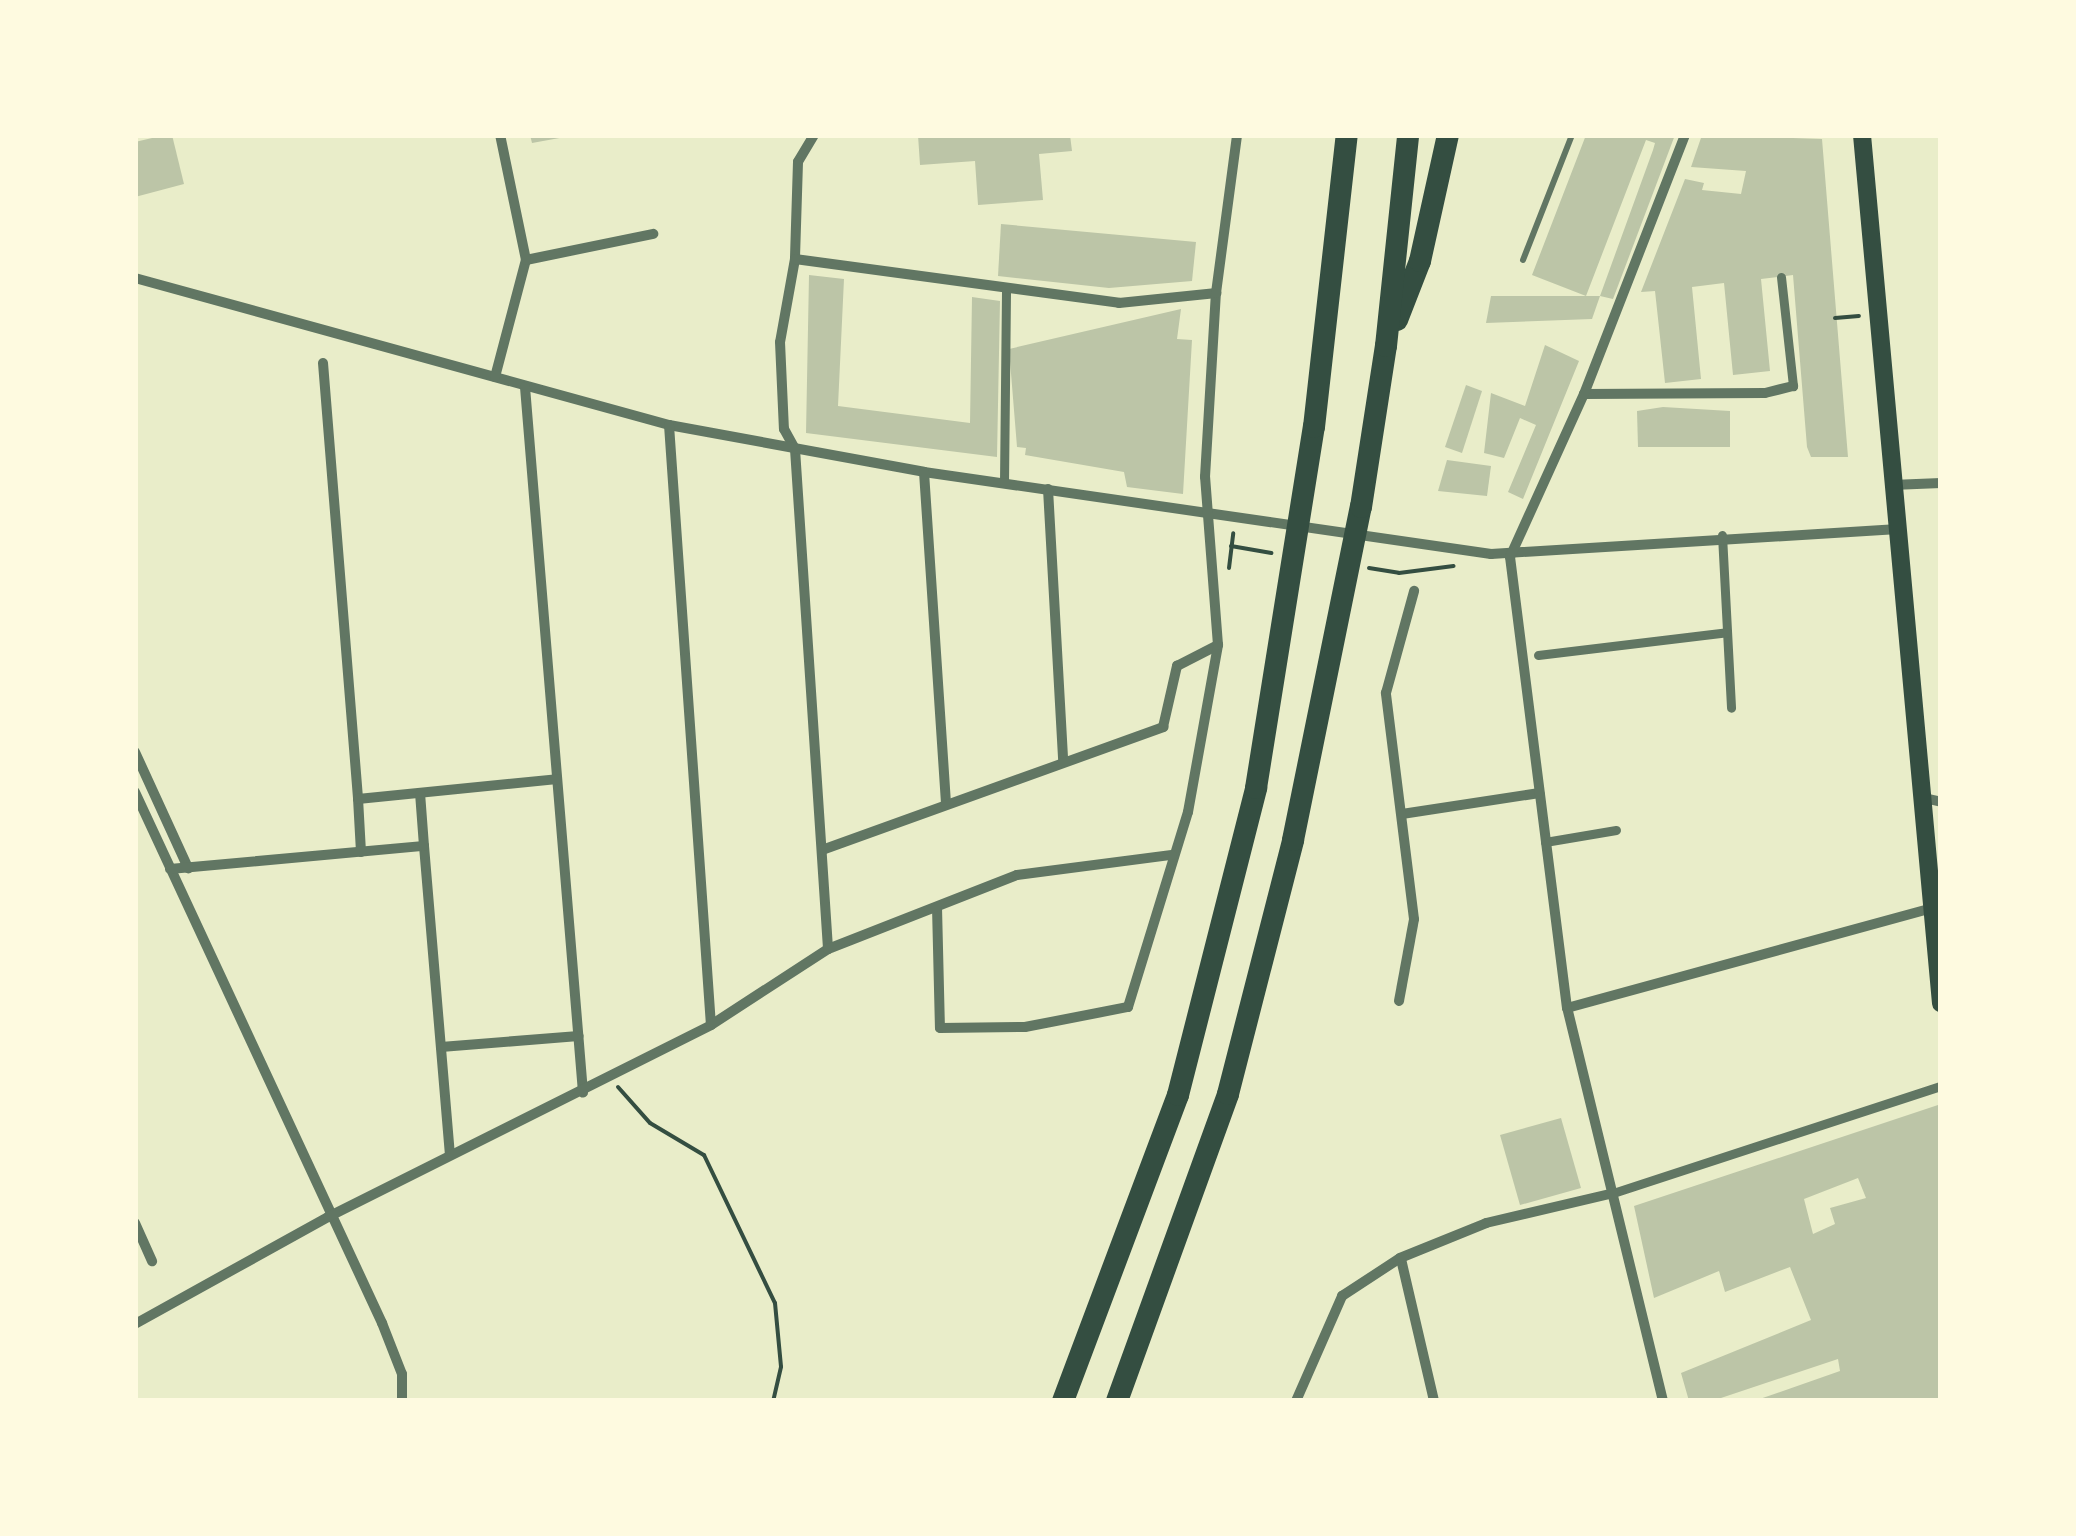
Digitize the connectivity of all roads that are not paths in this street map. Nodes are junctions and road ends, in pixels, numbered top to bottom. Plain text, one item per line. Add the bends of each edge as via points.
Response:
1 (500, 135) edge
2 (814, 135) edge
3 (1236, 135) edge
4 (1346, 135) edge
5 (1408, 135) edge
6 (1448, 135) edge
7 (1572, 135) edge
8 (1685, 135) edge
9 (1862, 135) edge
10 (653, 234) dead end
11 (795, 259) junction
12 (526, 260) junction
13 (1523, 260) dead end
14 (1782, 277) dead end
15 (135, 278) edge
16 (1006, 290) junction
17 (1216, 293) junction
18 (1386, 346) junction
19 (322, 362) dead end
20 (495, 377) junction
21 (1792, 386) joint
22 (524, 387) junction
23 (1584, 394) junction
24 (668, 425) junction
25 (795, 448) junction
26 (924, 472) junction
27 (1004, 483) junction
28 (1941, 483) edge
29 (1892, 485) junction
30 (1048, 489) junction
31 (1207, 511) junction
32 (1894, 530) junction
33 (1722, 535) junction
34 (1510, 556) junction
35 (1414, 592) dead end
36 (1727, 632) junction
37 (1218, 645) junction
38 (1538, 655) dead end
39 (1731, 708) dead end
40 (135, 752) edge
41 (1063, 761) junction
42 (557, 779) junction
43 (135, 792) edge
44 (420, 793) junction
45 (1539, 793) junction
46 (1919, 797) junction
47 (358, 798) junction
48 (946, 802) junction
49 (1941, 802) edge
50 (1402, 814) junction
51 (1616, 830) dead end
52 (1545, 842) junction
53 (424, 846) junction
54 (822, 850) junction
55 (361, 852) junction
56 (1172, 855) junction
57 (188, 868) junction
58 (170, 869) junction
59 (937, 907) junction
60 (1929, 909) junction
61 (828, 949) junction
62 (1399, 1001) dead end
63 (1941, 1003) edge
64 (1567, 1008) junction
65 (711, 1025) junction
66 (579, 1036) junction
67 (441, 1047) junction
68 (1941, 1086) edge
69 (583, 1093) junction
70 (450, 1155) junction
71 (1610, 1194) junction
72 (328, 1217) junction
73 (135, 1224) edge
74 (1400, 1258) junction
75 (152, 1261) dead end
76 (135, 1324) edge
77 (402, 1401) edge
78 (1063, 1401) edge
79 (1117, 1401) edge
80 (1296, 1401) edge
81 (1434, 1401) edge
82 (1663, 1401) edge

1 - 12 street
2 - 11 street via 798,162
3 - 17 street
4 - 78 highway via 1314,426 1256,788 1178,1095
5 - 18 highway
6 - 18 highway via 1420,262
7 - 13 lane
8 - 23 street
9 - 29 main road
10 - 12 street
11 - 16 street
11 - 25 street via 780,342 784,428
12 - 20 street
14 - 21 street
15 - 20 street
16 - 17 street via 1120,303
16 - 27 street
17 - 31 street
18 - 79 highway via 1327,684 1273,922 1228,1094
19 - 47 street
20 - 22 street
21 - 23 street via 1764,393
22 - 24 street
22 - 42 street
23 - 34 street
24 - 25 street
24 - 65 street
25 - 26 street
25 - 54 street
26 - 27 street
26 - 48 street
27 - 30 street
28 - 29 street
29 - 32 main road
30 - 31 street
30 - 41 street
31 - 34 street
31 - 37 street
32 - 33 street
32 - 46 main road
33 - 34 street
33 - 36 street
34 - 45 street
35 - 50 street via 1386,693
36 - 38 street
36 - 39 street
37 - 41 street via 1177,666 1163,727
37 - 56 street via 1188,812
40 - 57 street
41 - 48 street
42 - 44 street
42 - 66 street
43 - 58 street
44 - 47 street
44 - 53 street
45 - 50 street
45 - 52 street
46 - 49 street
46 - 60 main road
47 - 55 street
48 - 54 street
50 - 62 street via 1414,919
51 - 52 street
52 - 64 street
53 - 55 street
53 - 67 street
54 - 61 street
55 - 57 street
56 - 59 street via 1017,875
56 - 59 street via 1128,1006 1024,1027 940,1028
57 - 58 street
58 - 72 street
59 - 61 street
60 - 63 main road
60 - 64 street
61 - 65 street
64 - 71 street
65 - 69 street
66 - 67 street
66 - 69 street
67 - 70 street
68 - 71 street
69 - 70 street
70 - 72 street
71 - 74 street via 1486,1223
71 - 82 street
72 - 76 street
72 - 77 street via 382,1323 402,1374
73 - 75 street
74 - 80 street via 1342,1296
74 - 81 street

